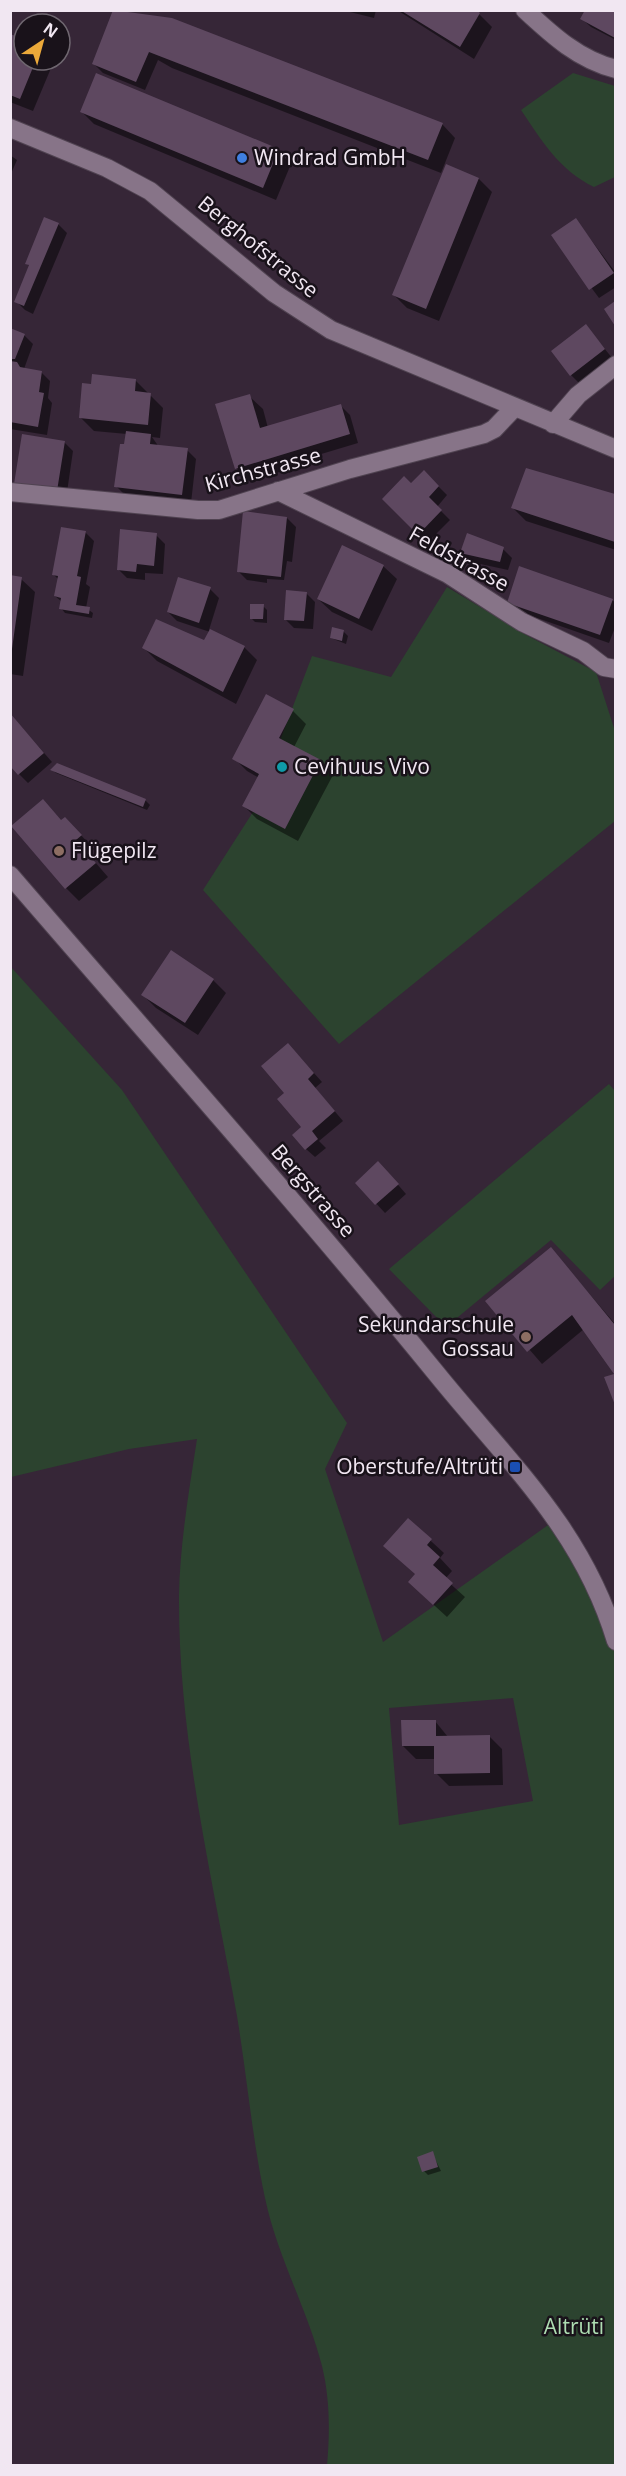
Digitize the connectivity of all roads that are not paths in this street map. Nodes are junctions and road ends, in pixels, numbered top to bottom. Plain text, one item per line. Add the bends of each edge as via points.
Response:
1 (525, 10) edge
2 (615, 69) edge
3 (10, 128) edge
4 (615, 365) edge
5 (514, 408) junction
6 (553, 424) junction
7 (615, 449) edge
8 (278, 491) junction
9 (10, 492) edge
10 (615, 669) edge
11 (10, 875) edge
12 (615, 1641) edge

1 - 2 street via 577,53
3 - 5 street, Berghofstrasse via 107,168 150,191 274,293 324,326
4 - 6 street via 578,395
5 - 6 street, Berghofstrasse
5 - 8 street, Kirchstrasse via 484,434
6 - 7 street, Berghofstrasse
8 - 9 street, Kirchstrasse via 219,510
8 - 10 street, Feldstrasse via 448,574 522,622 584,651 604,667
11 - 12 street, Bergstrasse via 359,1278 547,1504 573,1542 592,1580

